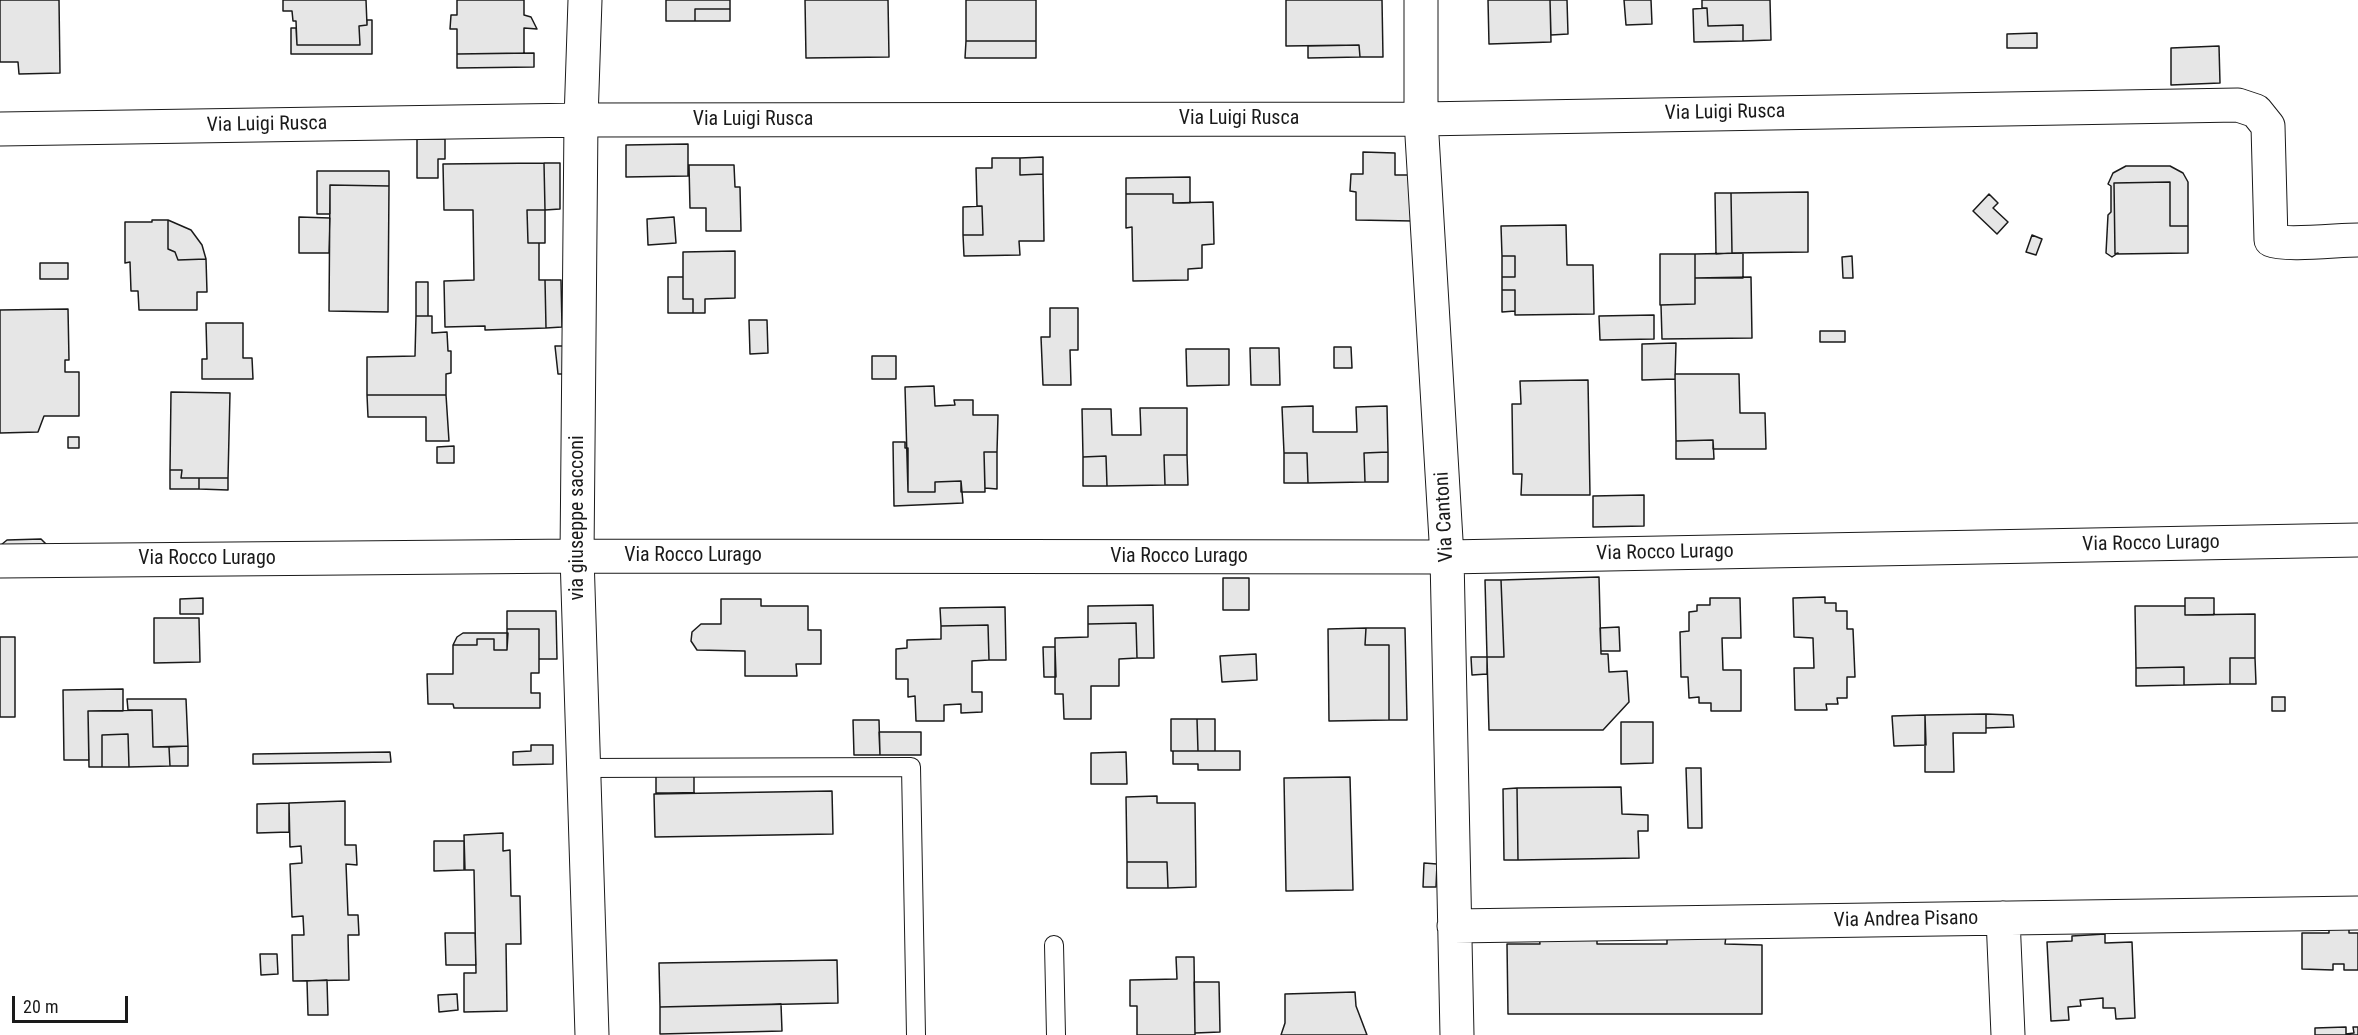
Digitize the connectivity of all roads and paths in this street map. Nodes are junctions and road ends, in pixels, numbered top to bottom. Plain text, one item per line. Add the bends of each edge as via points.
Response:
1 (585, 0) edge
2 (1421, 0) edge
3 (1421, 119) junction
4 (581, 120) junction
5 (0, 129) edge
6 (2358, 240) edge
7 (2358, 540) edge
8 (577, 556) junction
9 (1447, 557) junction
10 (0, 561) edge
11 (584, 768) junction
12 (2358, 913) edge
13 (2003, 918) junction
14 (1454, 926) junction
15 (1054, 945) dead end
16 (592, 1035) edge
17 (916, 1035) edge
18 (1056, 1035) edge
19 (1457, 1035) edge
20 (2008, 1035) edge

1 - 4 street, via giuseppe sacconi
2 - 3 street, Via Cantoni
3 - 4 street, Via Luigi Rusca
3 - 6 street, Via Luigi Rusca via 2238,105 2256,111 2268,126 2271,240 2289,244 2306,240
3 - 9 street, Via Cantoni
4 - 5 street, Via Luigi Rusca
4 - 8 street, via giuseppe sacconi
7 - 9 street, Via Rocco Lurago
8 - 9 street, Via Rocco Lurago
8 - 10 street, Via Rocco Lurago
8 - 11 street, via giuseppe sacconi
9 - 14 street, Via Cantoni
11 - 16 street, via giuseppe sacconi
11 - 17 lane via 911,767
12 - 13 street, Via Andrea Pisano
13 - 14 street, Via Andrea Pisano
13 - 20 street
14 - 19 street, Via Cantoni
15 - 18 lane

